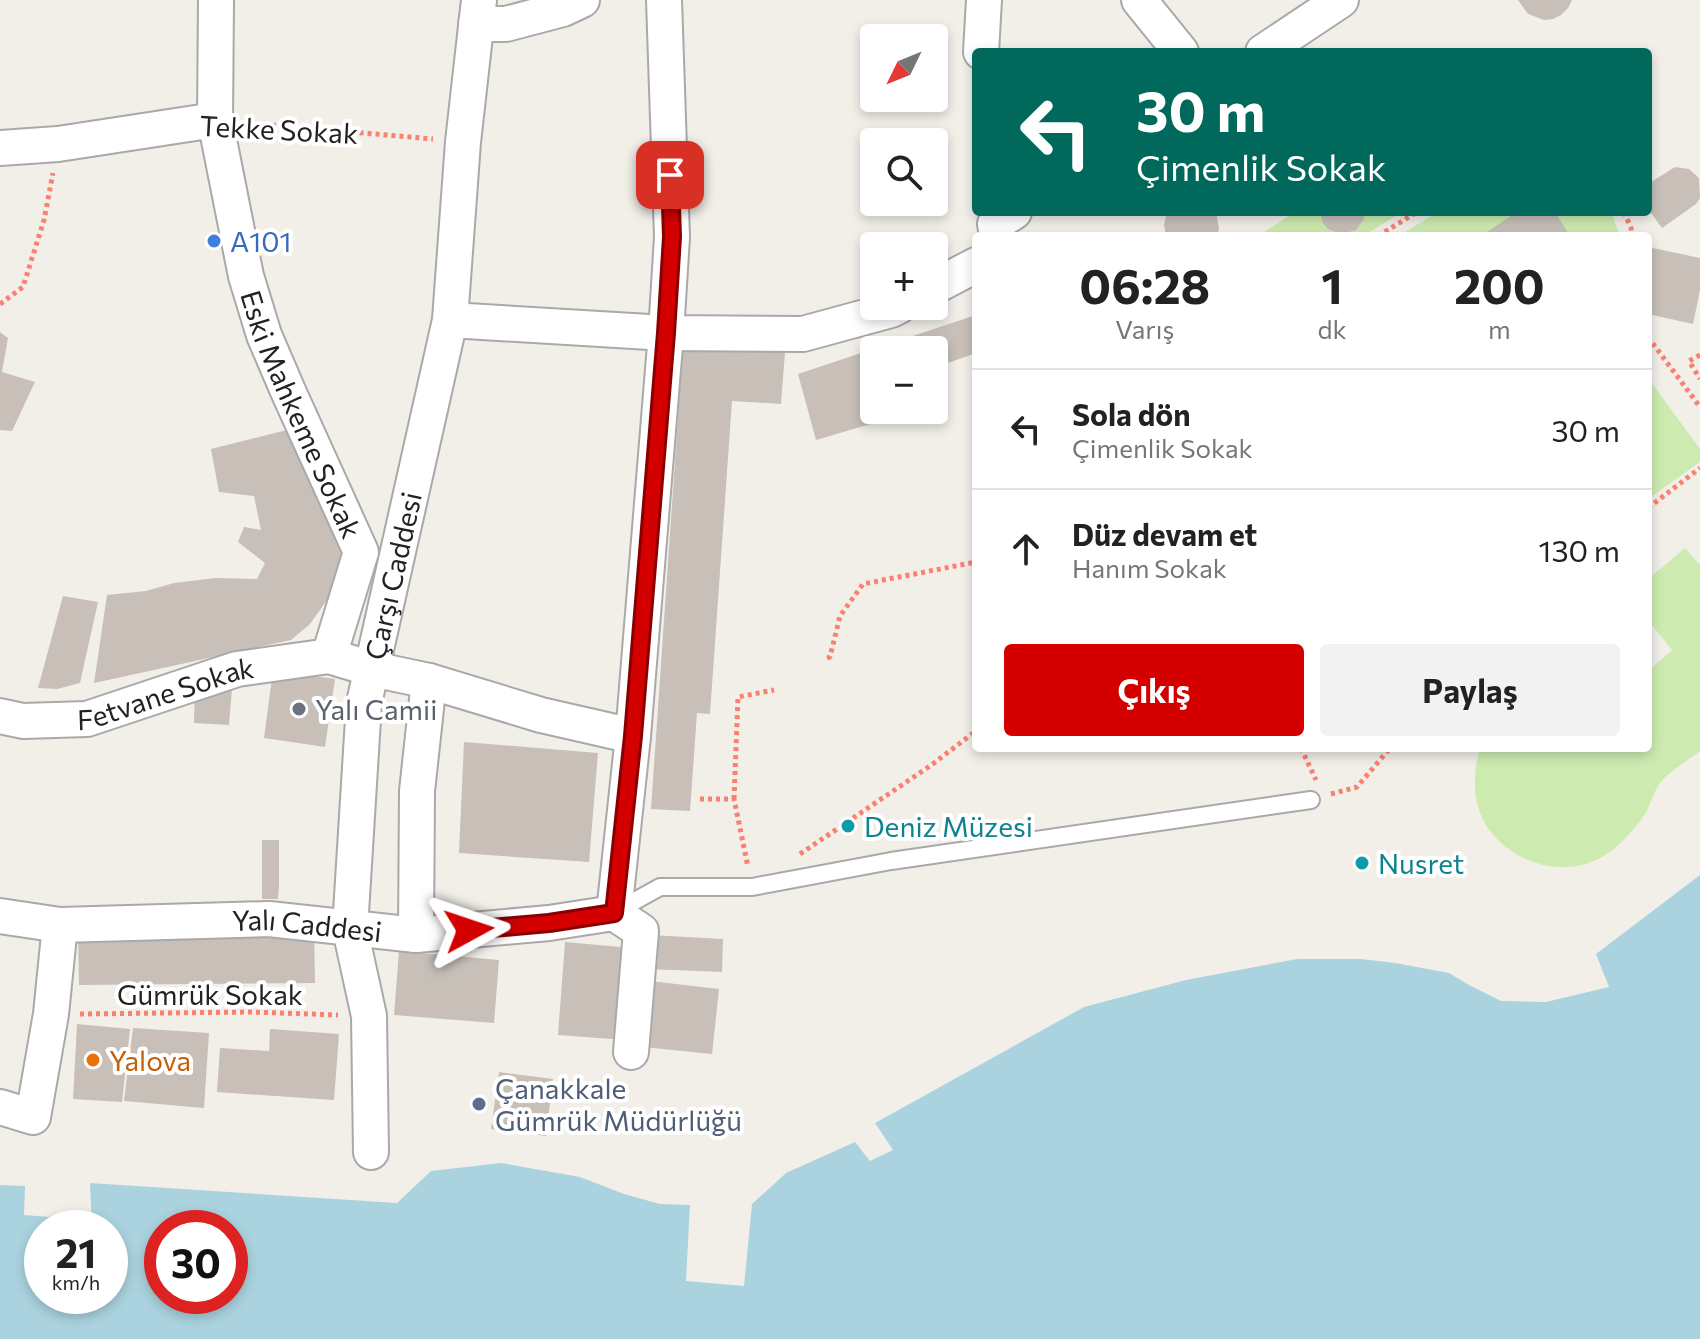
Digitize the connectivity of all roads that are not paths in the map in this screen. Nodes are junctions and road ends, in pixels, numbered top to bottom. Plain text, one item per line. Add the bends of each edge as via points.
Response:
1 (216, 0) edge
2 (582, 0) edge
3 (664, 0) edge
4 (984, 0) edge
5 (1139, 0) edge
6 (1341, 0) edge
7 (478, 12) edge
8 (981, 48) edge
9 (1178, 48) edge
10 (1269, 48) edge
11 (215, 120) junction
12 (0, 148) edge
13 (972, 267) edge
14 (948, 280) edge
15 (860, 318) edge
16 (450, 320) junction
17 (666, 333) junction
18 (329, 656) junction
19 (372, 669) junction
20 (429, 681) junction
21 (0, 716) edge
22 (633, 736) junction
23 (1317, 794) road end
24 (614, 913) junction
25 (0, 916) edge
26 (60, 925) junction
27 (350, 929) junction
28 (416, 935) junction
29 (631, 1052) dead end
30 (0, 1107) edge
31 (371, 1152) dead end

1 - 11 street, Eski Mahkeme Sokak
2 - 7 street via 506,24
3 - 17 street via 672,237
4 - 8 street
5 - 9 street
6 - 10 street
7 - 16 street, Çarşı Caddesi
11 - 12 street, Tekke Sokak
11 - 18 street, Eski Mahkeme Sokak via 246,276 264,335 361,552
13 - 14 street
15 - 17 street via 803,334
16 - 17 street
16 - 19 street, Çarşı Caddesi
17 - 22 street
18 - 19 street
18 - 21 street, Fetvane Sokak via 237,669 87,719 23,721
19 - 20 street
19 - 27 street, Çarşı Caddesi via 364,703
20 - 22 street
20 - 28 street via 417,791
22 - 24 street
23 - 24 lane via 752,887 660,887
24 - 28 street, Yalı Caddesi
24 - 29 street via 641,931
25 - 26 street, Yalı Caddesi
26 - 27 street, Yalı Caddesi via 269,919
26 - 30 street via 33,1117
27 - 28 street, Yalı Caddesi
27 - 31 street, Çarşı Caddesi via 369,1016

